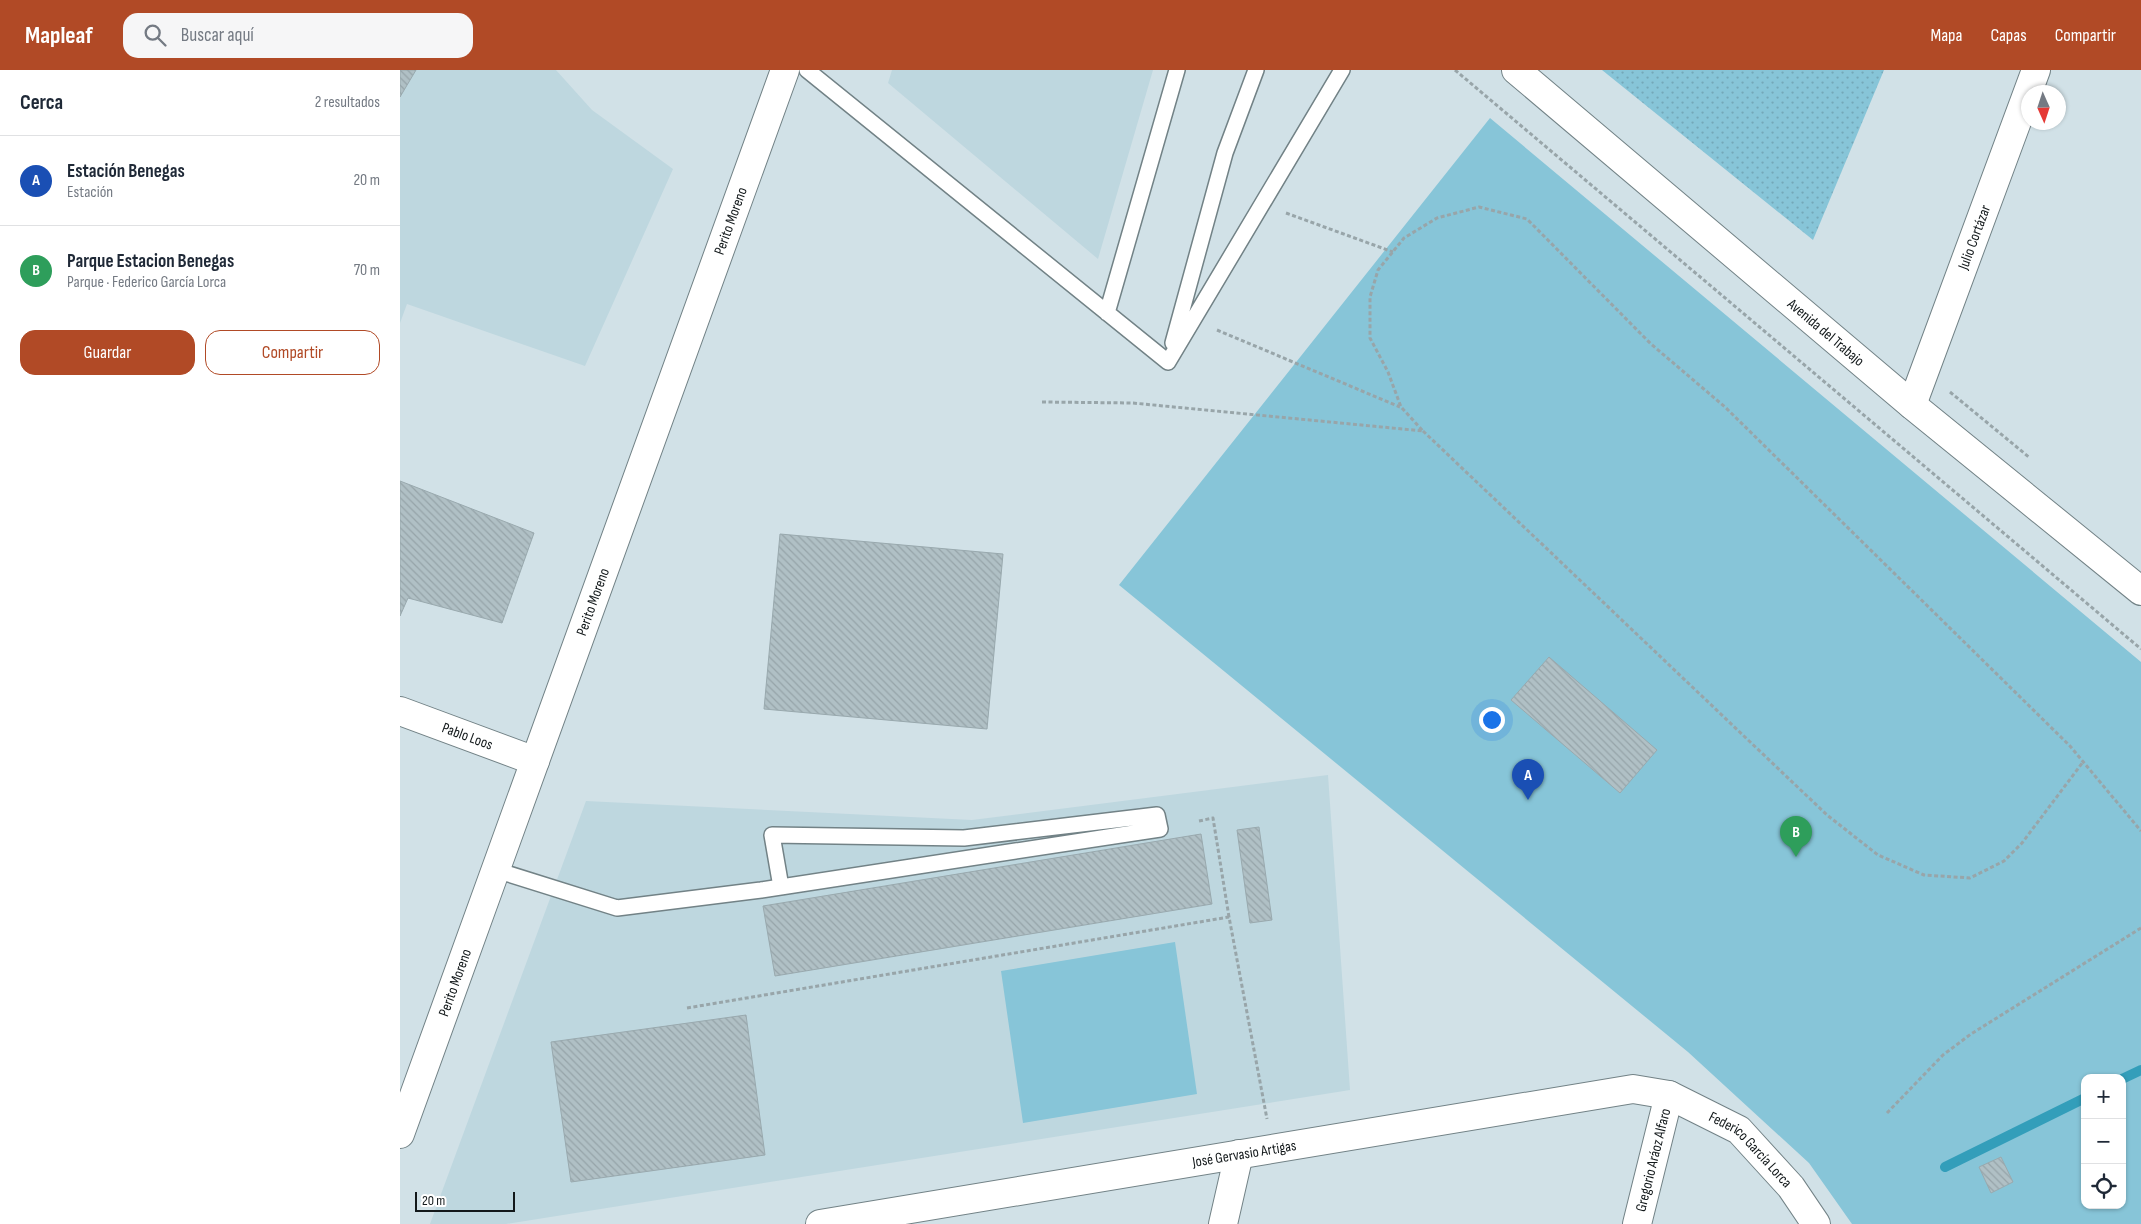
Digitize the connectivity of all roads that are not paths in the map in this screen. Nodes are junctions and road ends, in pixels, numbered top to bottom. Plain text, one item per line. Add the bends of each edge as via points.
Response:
1 (785, 70) edge
2 (807, 70) edge
3 (1177, 70) edge
4 (1256, 70) edge
5 (1342, 70) edge
6 (1516, 70) edge
7 (2036, 70) edge
8 (1107, 313) junction
9 (1168, 362) junction
10 (1912, 405) junction
11 (2141, 592) edge
12 (400, 711) edge
13 (535, 761) junction
14 (496, 870) junction
15 (781, 887) junction
16 (1669, 1095) junction
17 (400, 1134) edge
18 (1240, 1154) junction
19 (820, 1224) edge
20 (1223, 1224) edge
21 (1637, 1224) edge
22 (1816, 1224) edge

1 - 13 main road, Perito Moreno
2 - 8 lane
3 - 8 lane
4 - 9 lane via 1225,153
5 - 9 lane
6 - 10 main road, Avenida del Trabajo
7 - 10 main road, Julio Cortázar
8 - 9 lane
10 - 11 main road, Avenida del Trabajo
12 - 13 main road, Pablo Loos
13 - 14 main road, Perito Moreno
14 - 15 lane via 617,908
14 - 17 main road, Perito Moreno
15 - 15 lane via 801,884 1160,829 1157,815 964,838 772,835
16 - 18 main road, José Gervasio Artigas via 1632,1089
16 - 21 main road, Gregorio Aráoz Alfaro
16 - 22 main road, Federico García Lorca via 1739,1130 1791,1188
18 - 19 main road, José Gervasio Artigas
18 - 20 main road

